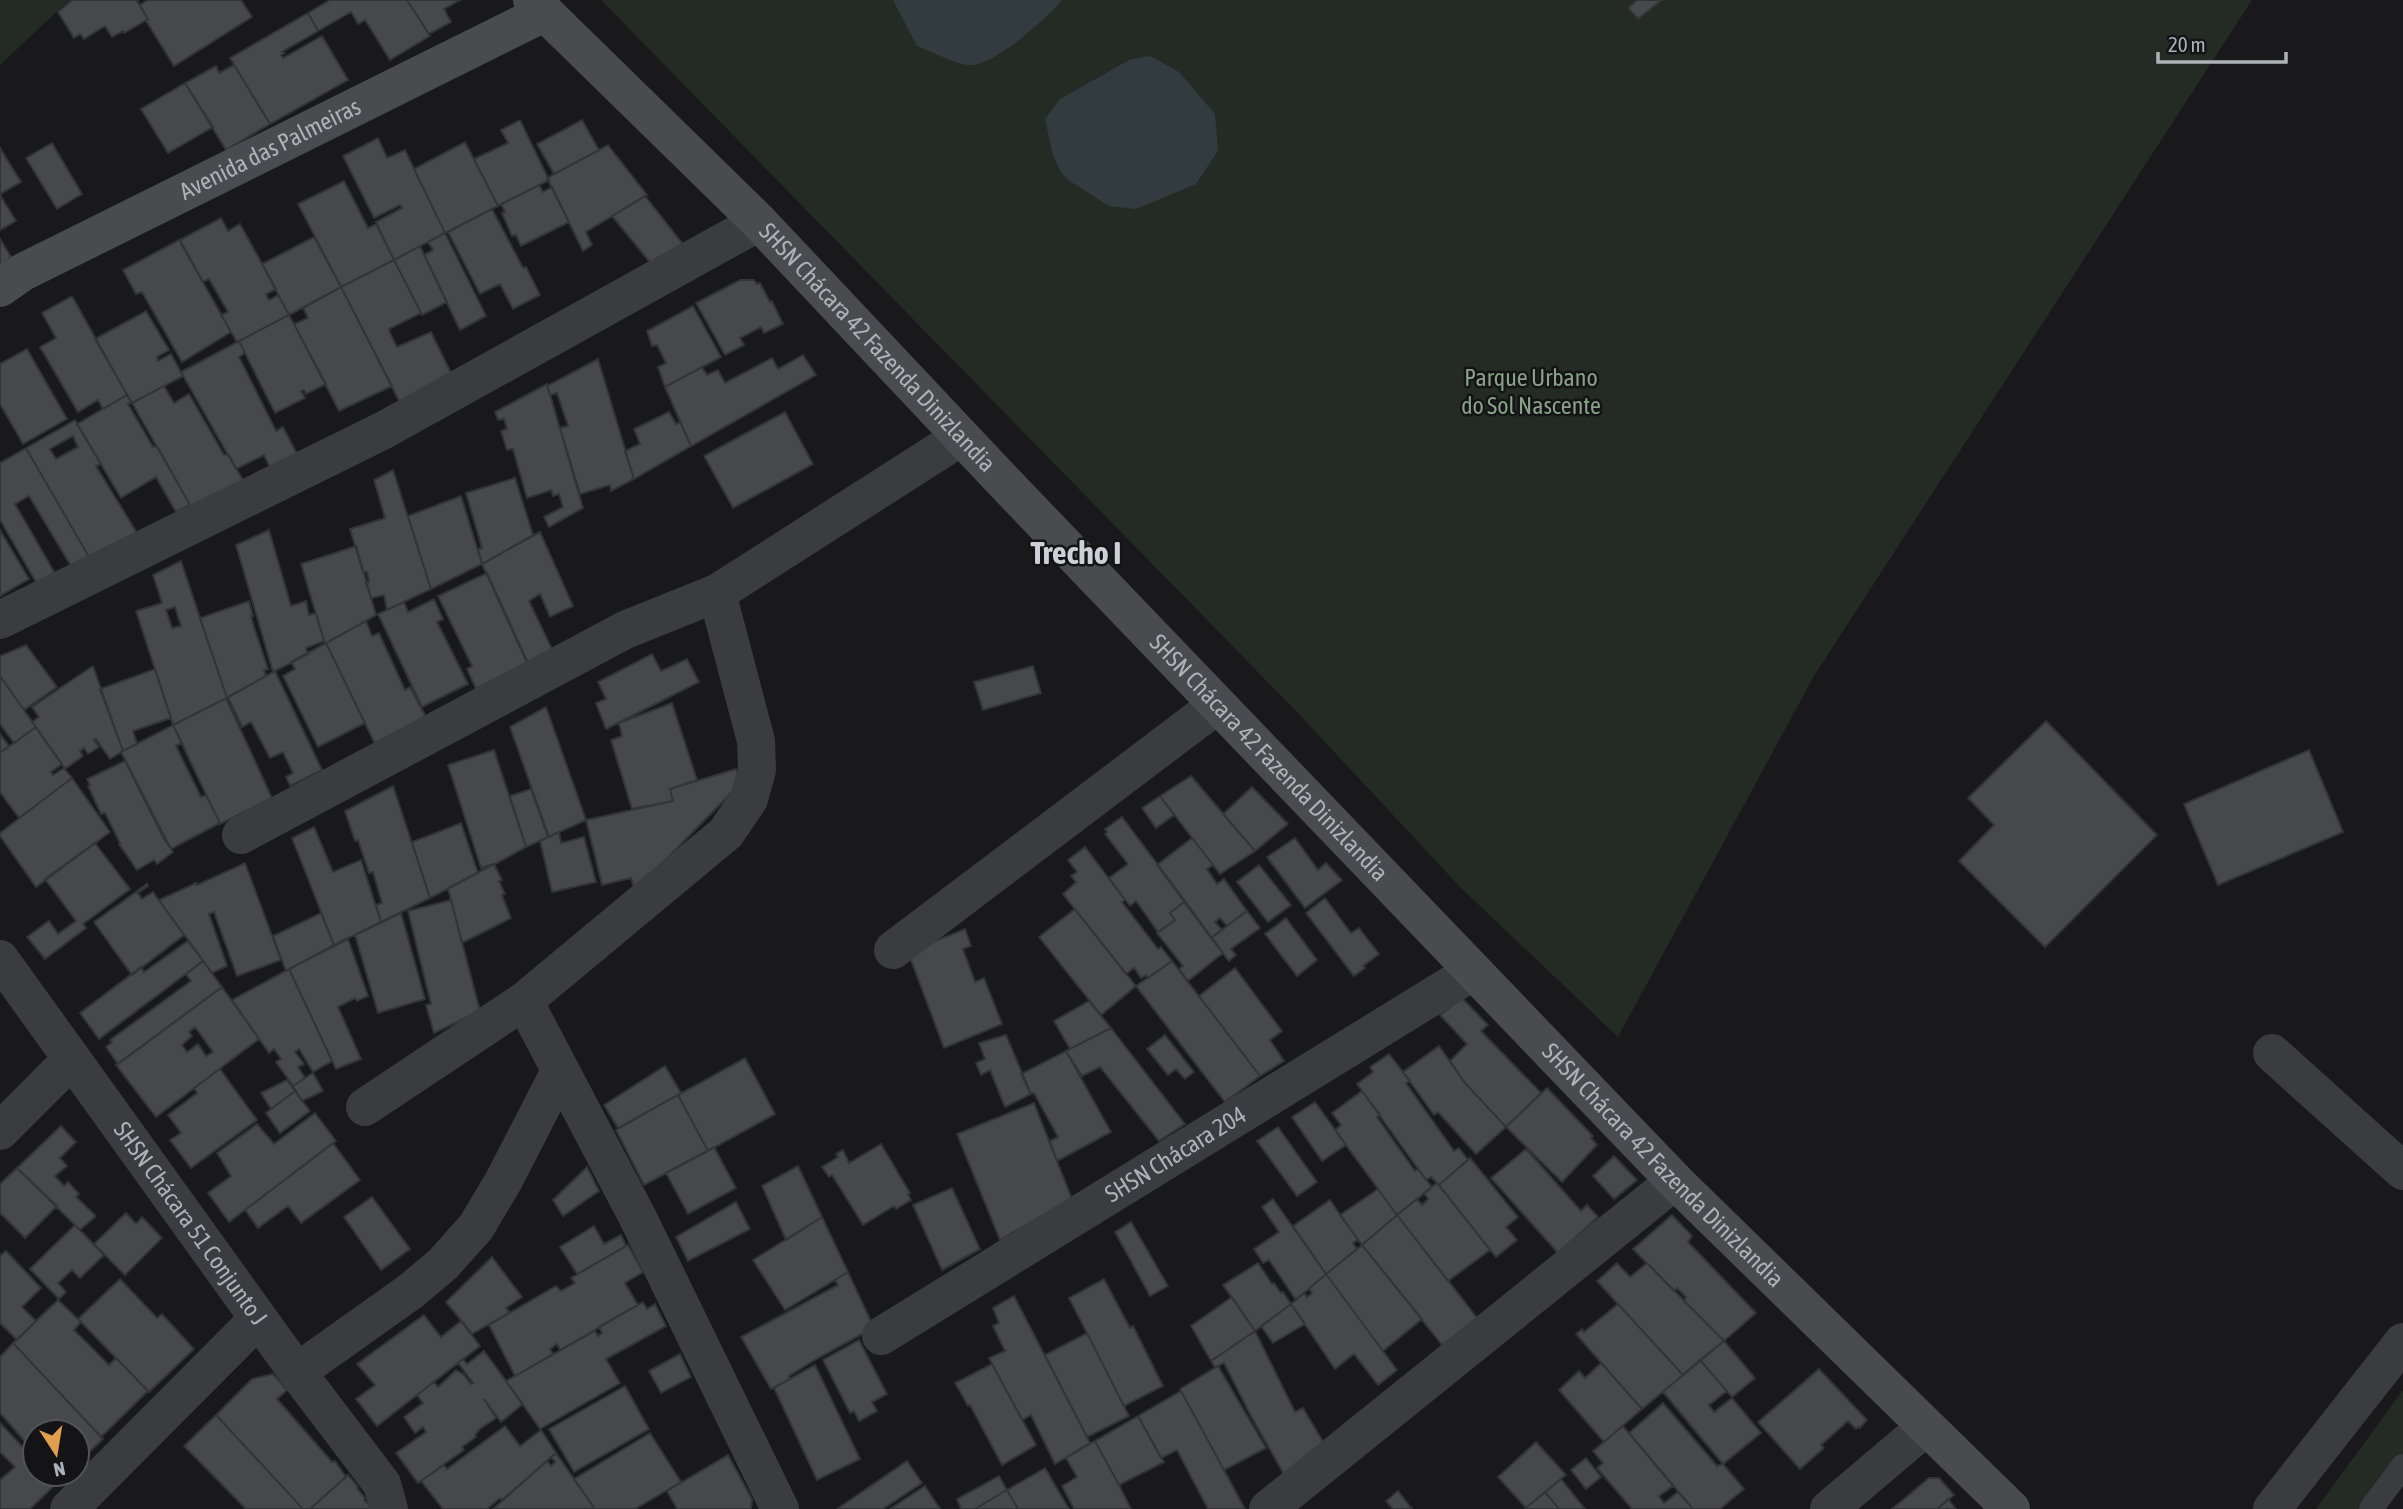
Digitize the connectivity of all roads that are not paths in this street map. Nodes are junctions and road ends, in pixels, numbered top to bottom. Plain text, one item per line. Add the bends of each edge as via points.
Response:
1 (538, 6) edge
2 (759, 222) junction
3 (0, 288) edge
4 (961, 436) junction
5 (717, 593) junction
6 (0, 620) edge
7 (1217, 705) junction
8 (241, 835) dead end
9 (893, 950) dead end
10 (0, 960) edge
11 (1472, 972) junction
12 (524, 1001) junction
13 (2272, 1053) dead end
14 (72, 1059) junction
15 (561, 1071) junction
16 (365, 1107) dead end
17 (0, 1131) edge
18 (2403, 1171) edge
19 (1675, 1181) junction
20 (258, 1319) junction
21 (881, 1336) dead end
22 (2403, 1342) edge
23 (297, 1372) junction
24 (1926, 1427) junction
25 (2403, 1466) edge
26 (386, 1497) edge
27 (777, 1508) edge
28 (69, 1509) edge
29 (1268, 1509) edge
30 (1829, 1509) edge
31 (2011, 1509) edge
32 (2272, 1509) edge
33 (2371, 1509) edge

1 - 2 street, SHSN Chácara 42 Fazenda Dinizlandia
1 - 3 street, Avenida das Palmeiras
2 - 4 street, SHSN Chácara 42 Fazenda Dinizlandia
2 - 6 street via 384,430
4 - 5 street
4 - 7 street, SHSN Chácara 42 Fazenda Dinizlandia
5 - 8 street via 625,630
5 - 12 street via 756,741 757,770 749,799 726,833
7 - 9 street
7 - 11 street, SHSN Chácara 42 Fazenda Dinizlandia
10 - 14 street, SHSN Chácara 51 Conjunto J
11 - 19 street, SHSN Chácara 42 Fazenda Dinizlandia
11 - 21 street, SHSN Chácara 204
12 - 15 street
12 - 16 street
13 - 18 street
14 - 17 street
14 - 20 street, SHSN Chácara 51 Conjunto J
15 - 23 street via 476,1227 411,1291
15 - 27 street via 638,1218
19 - 24 street, SHSN Chácara 42 Fazenda Dinizlandia
19 - 29 street
20 - 23 street, SHSN Chácara 51 Conjunto J
20 - 28 street
22 - 32 street
23 - 26 street, SHSN Chácara 51 Conjunto J
24 - 30 street
24 - 31 street, SHSN Chácara 42 Fazenda Dinizlandia
25 - 33 lane

